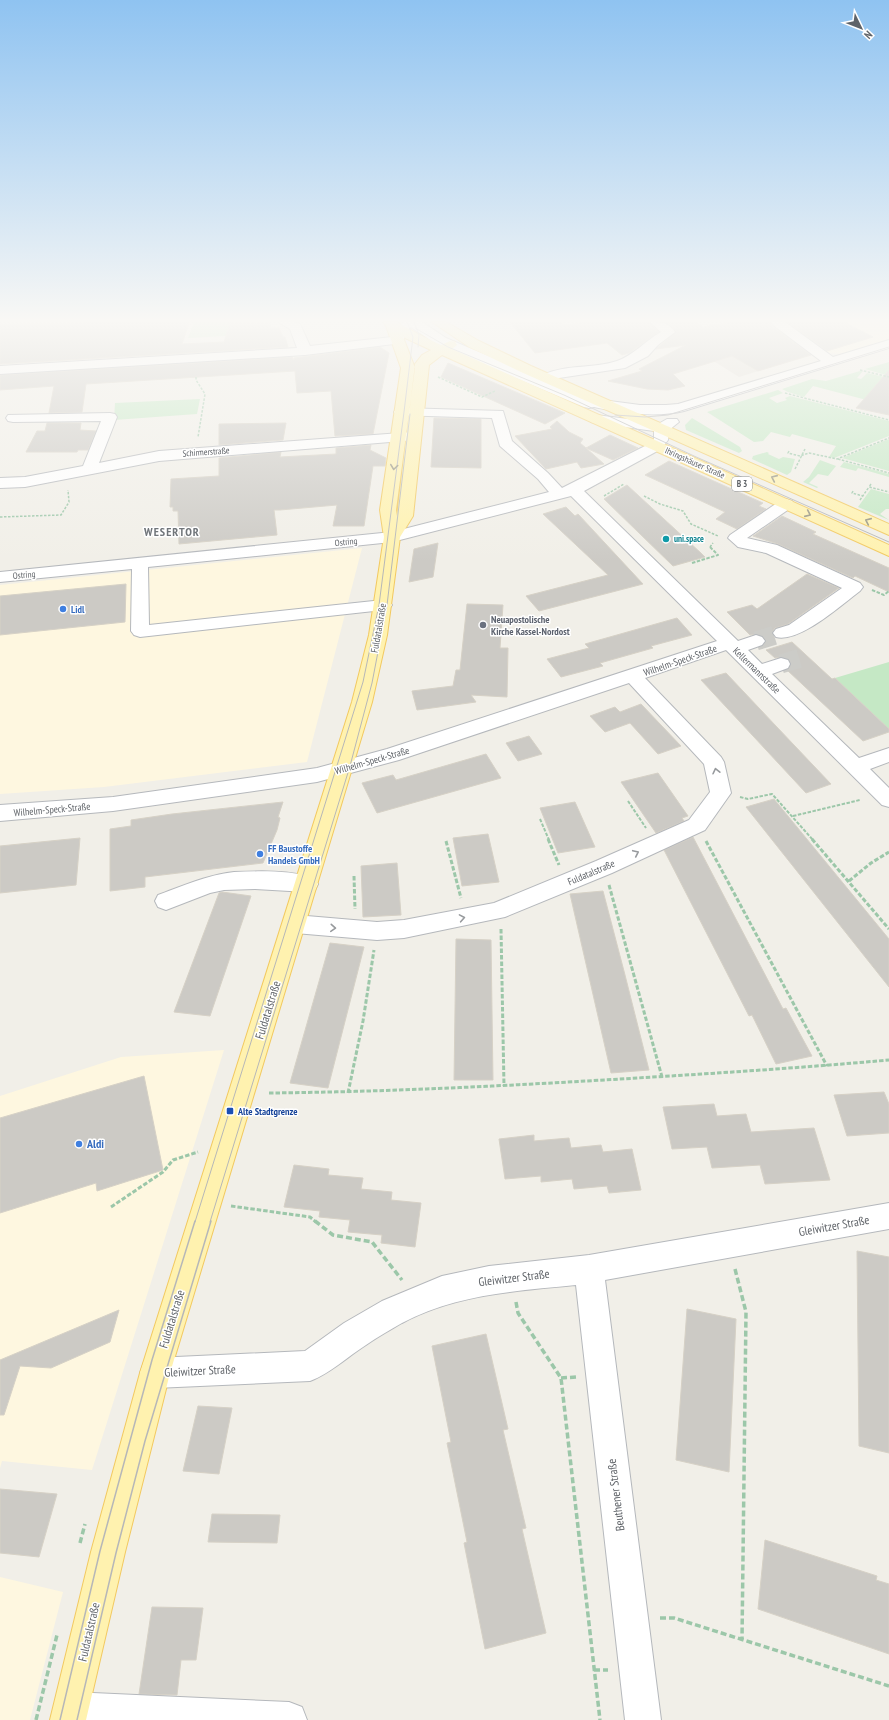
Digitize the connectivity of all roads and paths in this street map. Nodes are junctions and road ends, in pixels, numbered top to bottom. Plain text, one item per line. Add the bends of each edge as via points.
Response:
1 (204, 402) edge
2 (409, 402) edge
3 (412, 402) edge
4 (561, 402) edge
5 (585, 402) edge
6 (595, 402) edge
7 (603, 402) edge
8 (696, 402) edge
9 (719, 402) edge
10 (819, 402) edge
11 (612, 406) junction
12 (409, 412) junction
13 (13, 418) dead end
14 (594, 418) junction
15 (889, 420) edge
16 (636, 425) junction
17 (662, 428) junction
18 (414, 436) junction
19 (398, 437) junction
20 (889, 438) edge
21 (656, 446) junction
22 (805, 449) dead end
23 (790, 451) dead end
24 (195, 453) junction
25 (800, 456) junction
26 (837, 459) junction
27 (89, 470) junction
28 (793, 473) dead end
29 (889, 473) edge
30 (64, 474) junction
31 (0, 483) edge
32 (871, 484) dead end
33 (869, 487) junction
34 (853, 491) dead end
35 (867, 491) dead end
36 (566, 492) junction
37 (889, 492) edge
38 (644, 496) dead end
39 (863, 496) dead end
40 (786, 504) junction
41 (0, 517) edge
42 (889, 530) edge
43 (392, 537) junction
44 (722, 537) dead end
45 (713, 543) dead end
46 (889, 551) edge
47 (692, 562) dead end
48 (140, 564) junction
49 (0, 577) edge
50 (889, 591) edge
51 (877, 592) dead end
52 (383, 605) junction
53 (782, 633) tunnel mouth
54 (756, 641) tunnel mouth
55 (732, 646) junction
56 (781, 664) tunnel mouth
57 (759, 672) junction
58 (633, 676) junction
59 (889, 755) edge
60 (855, 767) junction
61 (342, 768) junction
62 (721, 793) junction
63 (885, 796) edge
64 (628, 801) dead end
65 (0, 813) edge
66 (793, 816) junction
67 (540, 819) dead end
68 (697, 825) junction
69 (446, 841) dead end
70 (656, 843) junction
71 (889, 852) edge
72 (604, 867) junction
73 (354, 876) dead end
74 (848, 881) junction
75 (566, 882) junction
76 (307, 884) junction
77 (166, 901) dead end
78 (497, 911) junction
79 (466, 917) junction
80 (295, 924) junction
81 (889, 929) edge
82 (356, 930) junction
83 (377, 931) junction
84 (889, 1060) edge
85 (827, 1066) junction
86 (662, 1077) junction
87 (504, 1086) junction
88 (269, 1093) dead end
89 (348, 1093) junction
90 (198, 1152) dead end
91 (228, 1205) dead end
92 (111, 1208) dead end
93 (889, 1216) edge
94 (729, 1245) junction
95 (589, 1269) junction
96 (511, 1278) junction
97 (418, 1301) junction
98 (155, 1373) junction
99 (631, 1619) junction
100 (742, 1640) junction
101 (889, 1686) edge
102 (70, 1715) edge
103 (289, 1720) edge
104 (600, 1720) edge
105 (642, 1720) edge

1 - 24 path
2 - 12 main road, Fuldatalstraße
3 - 12 main road, Fuldatalstraße
4 - 14 main road, Ihringshäuser Straße / B 3
5 - 16 street
6 - 11 street
7 - 11 main road, Ihringshäuser Straße / B 3
8 - 11 street via 679,408 655,411
9 - 17 street via 688,412
10 - 15 path
11 - 17 main road, Ihringshäuser Straße / B 3
12 - 18 main road, Fuldatalstraße
12 - 19 main road, Fuldatalstraße
12 - 36 street, Kellermannstraße via 498,414 505,443
13 - 27 street via 110,417
14 - 16 street
14 - 21 main road, Ihringshäuser Straße / B 3
16 - 17 street
17 - 21 street via 661,440
42 -> 17 main road, Ihringshäuser Straße / B 3
18 - 19 street, Schirmerstraße
18 - 43 main road, Fuldatalstraße via 405,516
19 - 24 street, Schirmerstraße
19 -> 43 main road, Fuldatalstraße via 388,516
20 - 26 path
21 - 36 street, Ostring
21 - 40 main road, Ihringshäuser Straße / B 3
22 - 25 path
23 - 25 path via 788,453
24 - 27 street, Schirmerstraße via 159,456
25 - 26 path via 809,453
25 - 28 path
26 - 29 path
27 - 30 street, Schirmerstraße
30 - 31 street, Schirmerstraße via 25,482
30 - 41 path via 68,482 69,502 62,515
32 - 33 path
33 - 35 path
33 - 37 path
34 - 39 path via 852,493
36 - 43 street, Ostring
36 - 55 street, Kellermannstraße
38 - 44 path via 683,511 691,524
40 -> 46 main road, Ihringshäuser Straße / B 3
40 - 53 street via 736,538 744,543 771,549 854,586 795,629
43 - 48 street, Ostring
43 - 52 main road, Fuldatalstraße
45 - 47 path via 710,547 718,555
48 - 49 street, Ostring
48 - 52 street via 140,631
50 - 51 path via 884,595
52 - 61 main road, Fuldatalstraße via 364,695
54 - 55 street, Wilhelm-Speck-Straße
55 - 57 street, Kellermannstraße
55 - 58 street, Wilhelm-Speck-Straße
56 - 57 street
57 - 60 street, Kellermannstraße
58 - 61 street, Wilhelm-Speck-Straße via 406,750
62 -> 58 street via 714,762
59 - 60 street
60 - 63 street, Kellermannstraße
61 - 65 street, Wilhelm-Speck-Straße via 317,775 113,804
61 - 76 main road, Fuldatalstraße
62 - 66 path via 748,799 772,794
62 - 68 street, Fuldatalstraße
63 - 66 path
64 - 70 path
66 - 74 path
67 - 75 path
68 - 70 street, Fuldatalstraße
68 - 85 path
69 - 79 path
72 -> 70 street, Fuldatalstraße
71 - 74 path
72 - 75 street, Fuldatalstraße
72 - 86 path
73 - 82 path
74 - 81 path
75 - 78 street, Fuldatalstraße
76 - 77 street via 225,882 204,886
76 - 80 main road, Fuldatalstraße
78 - 79 street, Fuldatalstraße
78 - 87 path via 501,925
83 -> 79 street, Fuldatalstraße via 404,929
80 -> 82 street, Fuldatalstraße
80 - 98 main road, Fuldatalstraße
82 - 83 street, Fuldatalstraße
83 - 89 path via 363,1021
84 - 85 path
85 - 86 path
86 - 87 path
87 - 89 path
88 - 89 path
90 - 92 path via 173,1160 163,1172
91 - 97 path via 310,1218 333,1235 372,1242
93 - 94 street, Gleiwitzer Straße
94 - 95 street, Gleiwitzer Straße
94 - 100 path via 746,1312
95 - 96 street, Gleiwitzer Straße
95 - 99 street, Beuthener Straße
96 - 97 street, Gleiwitzer Straße via 489,1280 442,1291
96 - 104 path via 518,1313 561,1378
97 - 98 street, Gleiwitzer Straße via 393,1312 356,1334 310,1366
98 - 102 main road, Fuldatalstraße via 108,1552
99 - 100 path via 674,1618
99 - 105 street, Beuthener Straße
100 - 101 path
102 - 103 street

